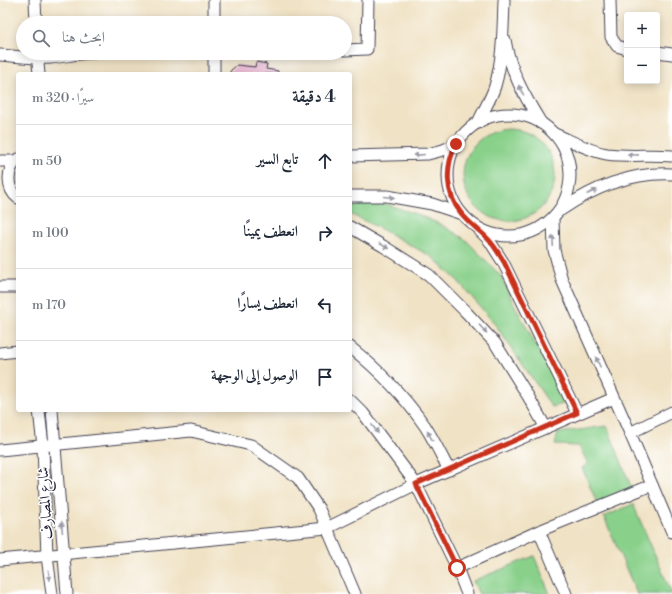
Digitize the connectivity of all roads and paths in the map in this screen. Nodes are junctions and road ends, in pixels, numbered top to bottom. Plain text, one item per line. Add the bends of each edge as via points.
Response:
1 (35, 0) edge
2 (214, 0) edge
3 (368, 0) edge
4 (504, 0) edge
5 (610, 0) edge
6 (36, 16) edge
7 (214, 16) edge
8 (503, 28) junction
9 (624, 48) edge
10 (352, 50) edge
11 (660, 52) edge
12 (672, 54) edge
13 (0, 55) edge
14 (16, 55) edge
15 (37, 60) edge
16 (214, 60) edge
17 (39, 72) edge
18 (214, 72) edge
19 (478, 123) junction
20 (541, 124) junction
21 (554, 134) junction
22 (456, 144) junction
23 (352, 156) edge
24 (672, 156) edge
25 (16, 160) edge
26 (0, 161) edge
27 (16, 161) edge
28 (672, 174) edge
29 (0, 192) edge
30 (352, 196) edge
31 (16, 197) edge
32 (16, 198) edge
33 (462, 214) junction
34 (556, 215) junction
35 (475, 226) junction
36 (352, 228) edge
37 (0, 287) edge
38 (16, 287) edge
39 (352, 349) edge
40 (16, 351) edge
41 (0, 353) edge
42 (614, 398) junction
43 (352, 402) edge
44 (39, 412) edge
45 (52, 412) edge
46 (672, 412) edge
47 (577, 413) junction
48 (546, 428) junction
49 (630, 433) junction
50 (56, 445) junction
51 (43, 446) junction
52 (0, 450) edge
53 (449, 470) junction
54 (416, 484) junction
55 (652, 485) junction
56 (327, 528) junction
57 (539, 531) junction
58 (672, 532) edge
59 (64, 555) junction
60 (47, 556) junction
61 (0, 560) edge
62 (457, 568) junction
63 (52, 594) edge
64 (68, 594) edge
65 (355, 594) edge
66 (467, 594) edge
67 (566, 594) edge

1 - 6 street
2 - 7 street
3 - 10 street via 367,49
4 - 8 street
5 - 9 street via 611,37 617,46
8 - 19 street via 494,88
20 -> 8 street via 519,87
11 - 12 street
13 - 14 street
15 - 17 street
16 - 18 street
19 - 20 street via 491,117 513,115 528,117
19 - 22 street
20 - 21 street
24 -> 21 street via 605,154
21 - 34 street via 565,150 571,177 564,204
22 -> 23 street via 428,154
22 - 33 street via 450,161 448,180 452,198
25 - 26 street
27 - 31 street via 9,175 11,190
34 -> 28 street via 586,195 615,183 644,175
29 - 32 street
30 -> 33 street via 388,196 432,204
33 - 35 street
34 - 35 street via 538,230 520,236 501,236
42 -> 34 street via 562,280 554,250
35 - 47 street via 489,240 504,262
36 -> 48 street via 429,275 465,311 495,342
37 - 38 street
53 -> 39 street via 425,427 407,403 390,383
40 - 41 street
42 - 47 street
42 - 49 street
43 -> 54 street
44 - 51 street
45 - 50 street, شارع المصارف
46 - 49 street
47 - 48 street
48 - 53 street
49 - 55 street
50 - 51 street
50 - 56 street via 191,431 250,445 298,478 319,509
59 -> 50 street, شارع المصارف
51 - 52 street
51 - 60 street
53 - 54 street
54 - 56 street
54 - 62 street
55 - 57 street
55 - 58 street
56 - 59 street
56 - 65 street
57 - 62 street
57 - 67 street
59 - 60 street
59 - 64 street, شارع المصارف
60 - 61 street
60 -> 63 street
62 - 66 street

